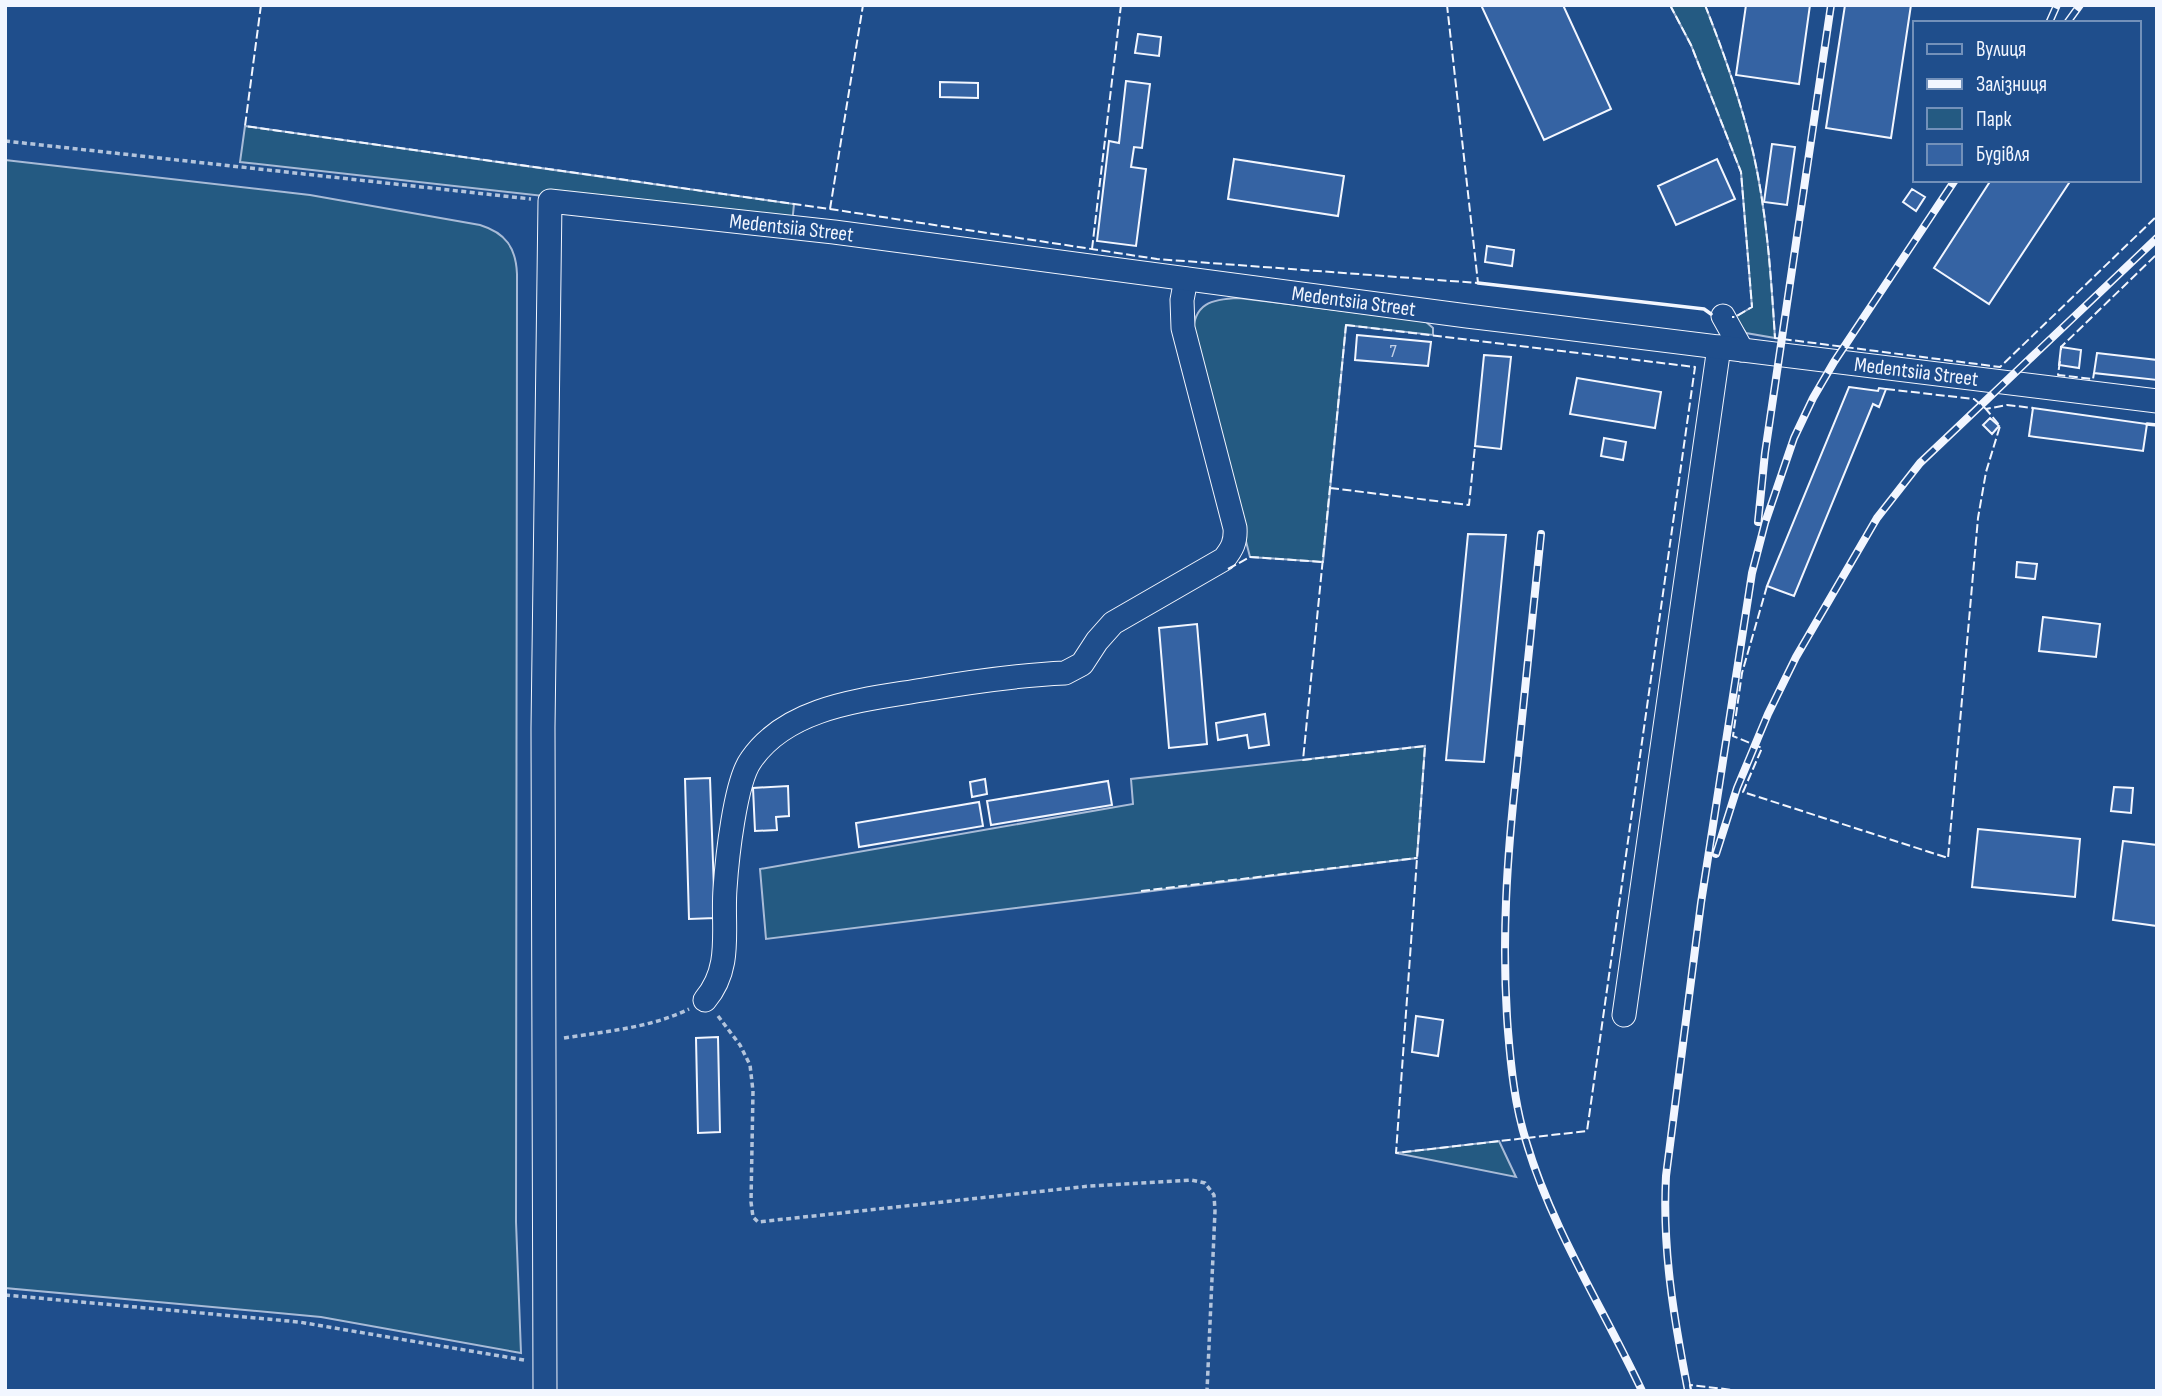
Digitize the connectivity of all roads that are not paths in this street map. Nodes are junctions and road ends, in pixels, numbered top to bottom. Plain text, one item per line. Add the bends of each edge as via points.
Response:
1 (1186, 279) junction
2 (1723, 316) dead end
3 (1730, 349) junction
4 (2157, 401) edge
5 (705, 1000) road end
6 (1624, 1015) dead end
7 (545, 1391) edge

1 - 3 street, Medentsiia Street
1 - 5 street via 1183,328 1235,528 1232,550 1113,623 1074,670 853,701 811,716 764,744 740,782 725,881 722,972
1 - 7 street, Medentsiia Street via 834,232 550,201 543,728
2 - 3 street
3 - 4 street, Medentsiia Street
3 - 6 street

